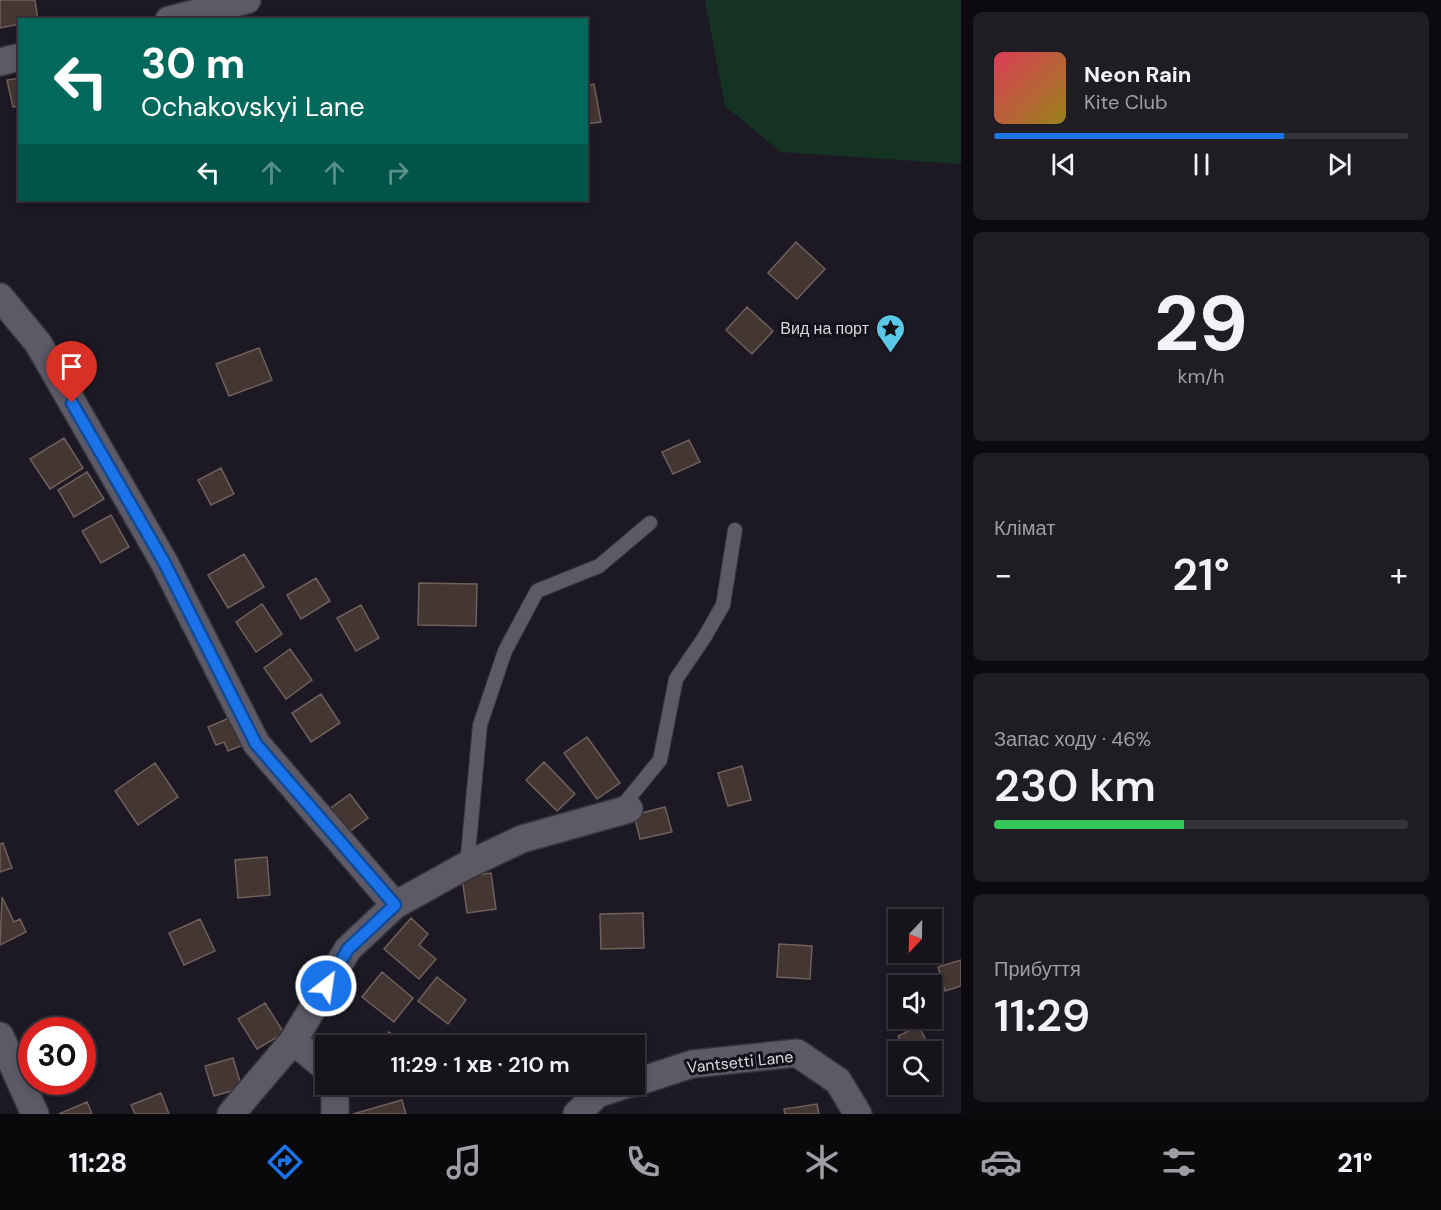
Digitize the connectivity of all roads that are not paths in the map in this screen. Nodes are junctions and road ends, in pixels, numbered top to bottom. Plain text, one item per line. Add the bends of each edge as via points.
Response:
1 (247, 0) edge
2 (177, 18) edge
3 (18, 58) edge
4 (0, 62) edge
5 (0, 297) edge
6 (650, 523) dead end
7 (735, 530) dead end
8 (623, 811) joint
9 (467, 865) junction
10 (395, 905) junction
11 (0, 1036) edge
12 (293, 1041) junction
13 (315, 1059) edge
14 (645, 1079) edge
15 (335, 1095) edge
16 (596, 1095) edge
17 (35, 1114) edge
18 (231, 1114) edge
19 (335, 1114) edge
20 (577, 1114) edge
21 (858, 1114) edge

1 - 2 street
3 - 4 street
5 - 10 street via 38,343 158,551 256,744
6 - 9 lane via 599,566 537,591 505,651 480,725
7 - 8 lane via 723,605 676,679 660,760
8 - 9 street via 522,839
9 - 10 street
10 - 12 street via 348,949
11 - 17 street
12 - 13 street
12 - 18 street
14 - 21 street, Vantsetti Lane via 692,1064 797,1053 838,1081
15 - 19 street
16 - 20 street

